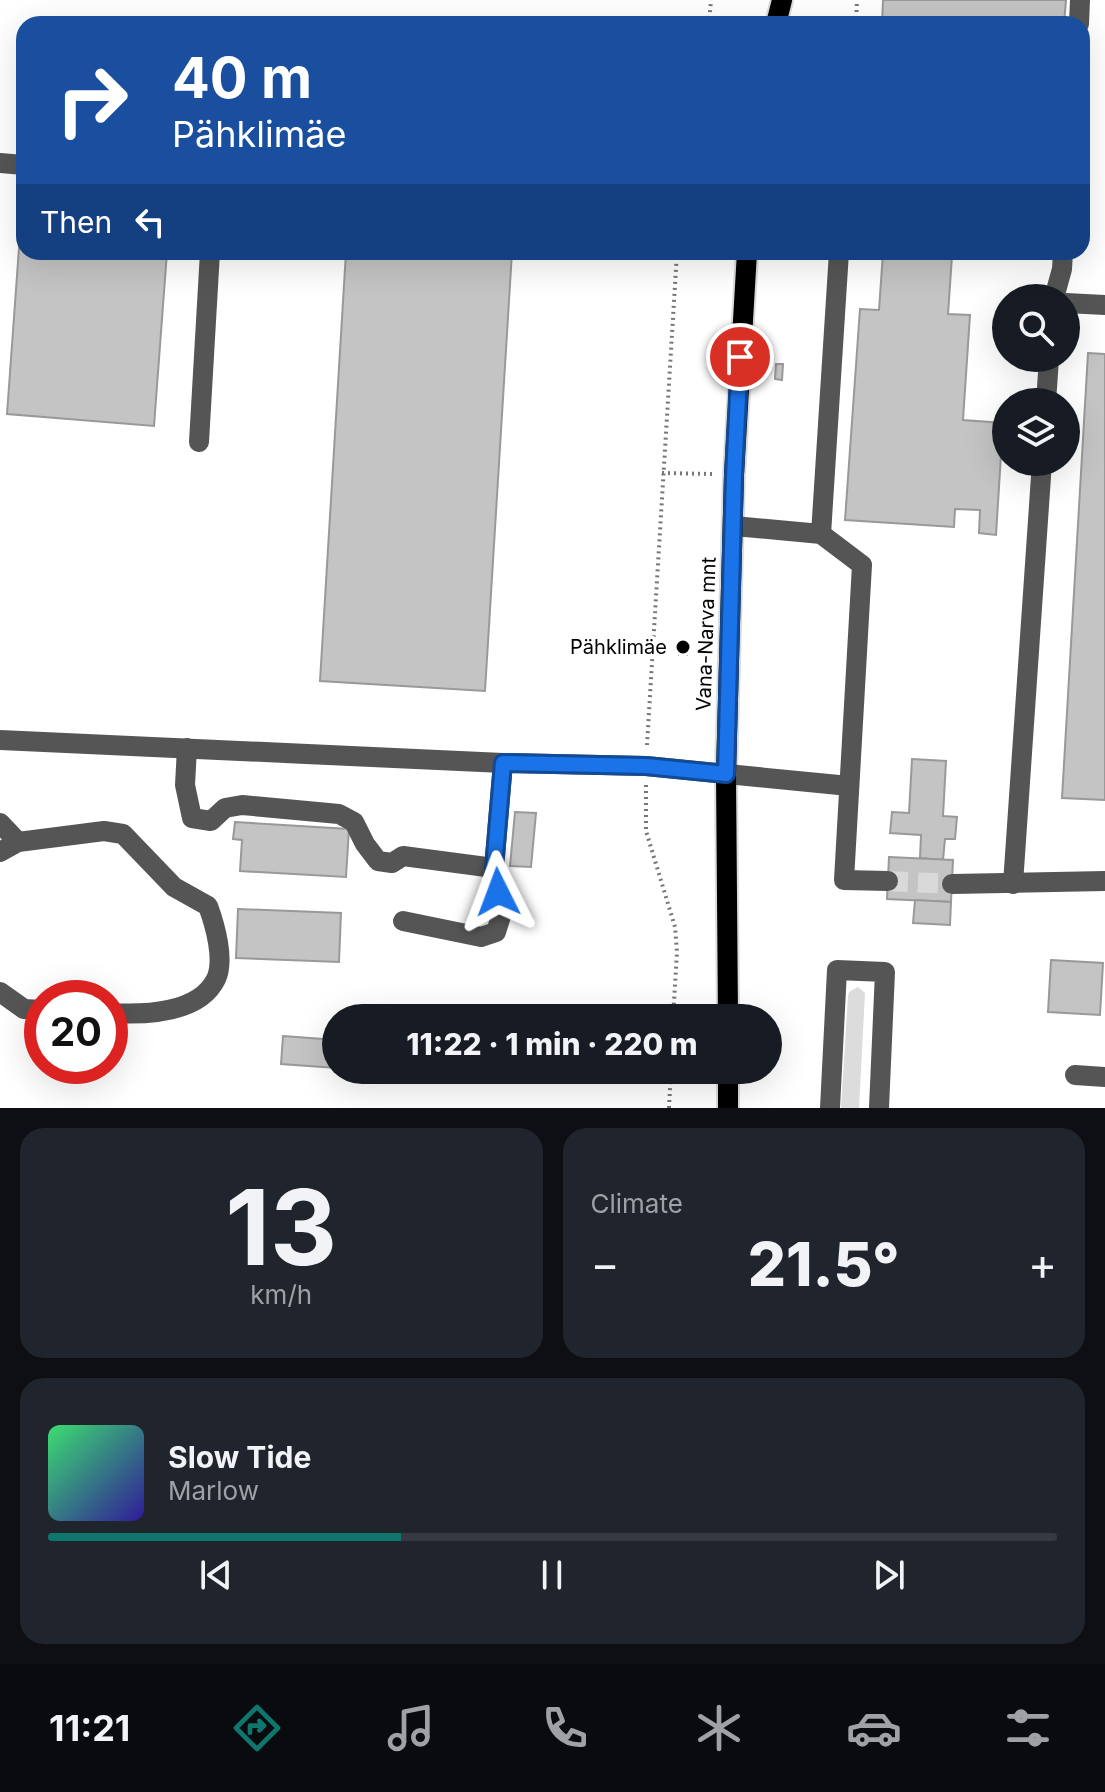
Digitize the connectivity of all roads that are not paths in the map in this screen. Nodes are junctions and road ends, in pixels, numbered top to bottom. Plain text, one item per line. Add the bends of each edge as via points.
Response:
1 (210, 260) edge
2 (747, 260) edge
3 (838, 260) edge
4 (1063, 260) edge
5 (1058, 284) edge
6 (1080, 304) edge
7 (1105, 305) edge
8 (199, 442) dead end
9 (1041, 476) edge
10 (734, 526) junction
11 (821, 534) junction
12 (0, 740) edge
13 (187, 748) junction
14 (503, 763) junction
15 (726, 774) junction
16 (849, 786) junction
17 (0, 823) edge
18 (9, 847) edge
19 (494, 868) junction
20 (888, 881) tunnel mouth
21 (1105, 881) edge
22 (952, 884) tunnel mouth
23 (1013, 884) junction
24 (403, 921) dead end
25 (0, 992) edge
26 (728, 1004) edge
27 (24, 1009) edge
28 (128, 1014) edge
29 (1075, 1075) dead end
30 (1105, 1077) edge
31 (728, 1084) edge
32 (728, 1108) edge
33 (830, 1108) edge
34 (879, 1108) edge

1 - 8 street
2 - 10 main road, Vana-Narva mnt
3 - 11 street
4 - 5 street
6 - 7 street
9 - 23 street
10 - 11 street
10 - 15 main road, Vana-Narva mnt
11 - 16 street via 862,565
12 - 13 street
13 - 14 street
13 - 19 street via 185,785 192,818 211,821 225,808 242,805 339,814 354,822 378,861 392,863 403,856
14 - 15 street via 646,766
14 - 19 street
15 - 16 street
15 - 26 main road, Vana-Narva mnt
16 - 20 street via 844,880
17 - 18 street
18 - 28 street via 104,831 123,834 174,887 208,906 219,937 217,978 193,1004
19 - 24 street via 501,916 496,932 481,937
21 - 23 street
22 - 23 street
25 - 27 street
29 - 30 street
31 - 32 main road
33 - 34 street via 837,970 885,972

